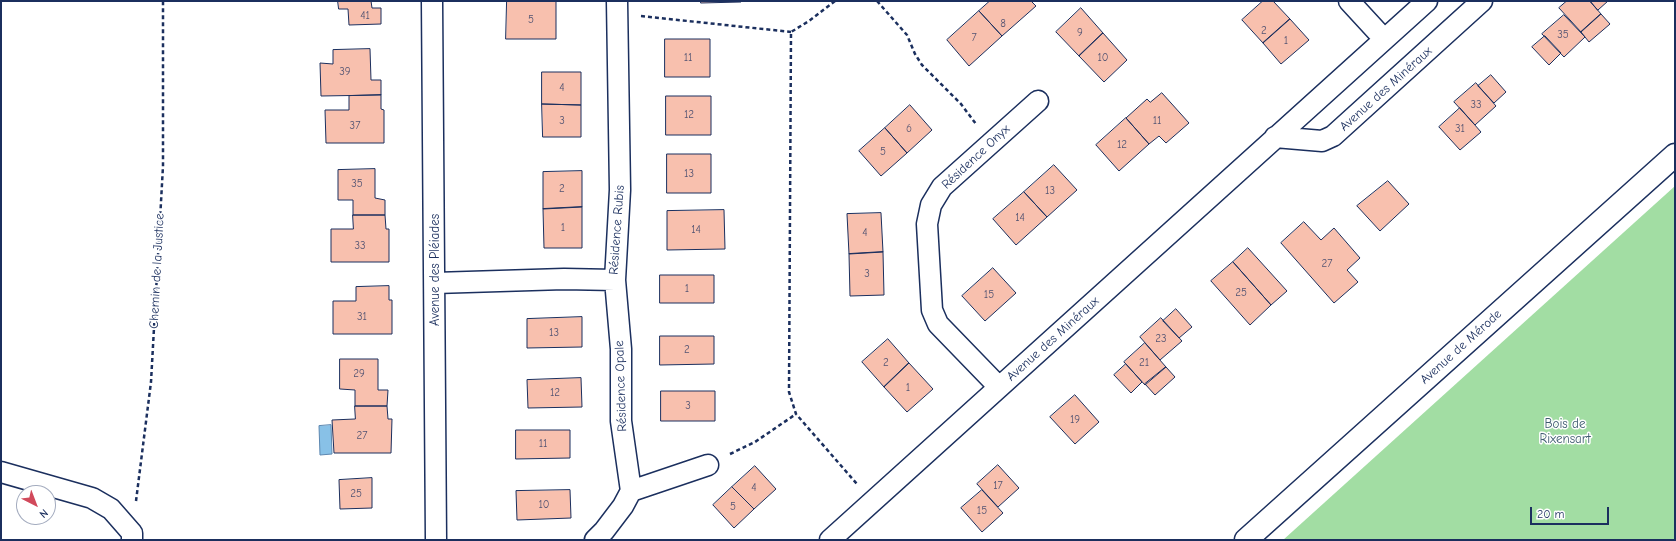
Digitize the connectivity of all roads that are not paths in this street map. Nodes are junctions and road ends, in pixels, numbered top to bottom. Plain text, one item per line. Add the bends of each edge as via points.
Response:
1 (432, 1) edge
2 (1349, 1) edge
3 (1427, 1) edge
4 (1482, 1) edge
5 (617, 7) edge
6 (1384, 39) junction
7 (1038, 101) dead end
8 (1276, 137) junction
9 (1675, 155) edge
10 (615, 280) junction
11 (435, 283) junction
12 (999, 387) junction
13 (708, 465) road end
14 (1, 472) edge
15 (631, 491) junction
16 (132, 537) edge
17 (436, 540) edge
18 (595, 540) edge
19 (830, 540) edge
20 (1246, 540) edge

1 - 11 street, Avenue des Pléiades
2 - 6 street
3 - 6 street, Avenue des Minéraux
4 - 8 street, Avenue des Minéraux via 1333,136 1322,141
5 - 10 street, Résidence Rubis via 620,190
6 - 8 street, Avenue des Minéraux
7 - 12 street, Résidence Onyx via 942,187 931,205 926,224 932,310 938,324
8 - 12 street, Avenue des Minéraux
9 - 20 street, Avenue de Mérode
10 - 11 street, Résidence Rubis
10 - 15 street, Résidence Opale via 621,349 621,421
11 - 17 street, Avenue des Pléiades
12 - 19 street, Avenue des Minéraux
13 - 15 street
14 - 16 street via 92,498 111,509
15 - 18 street via 623,506

